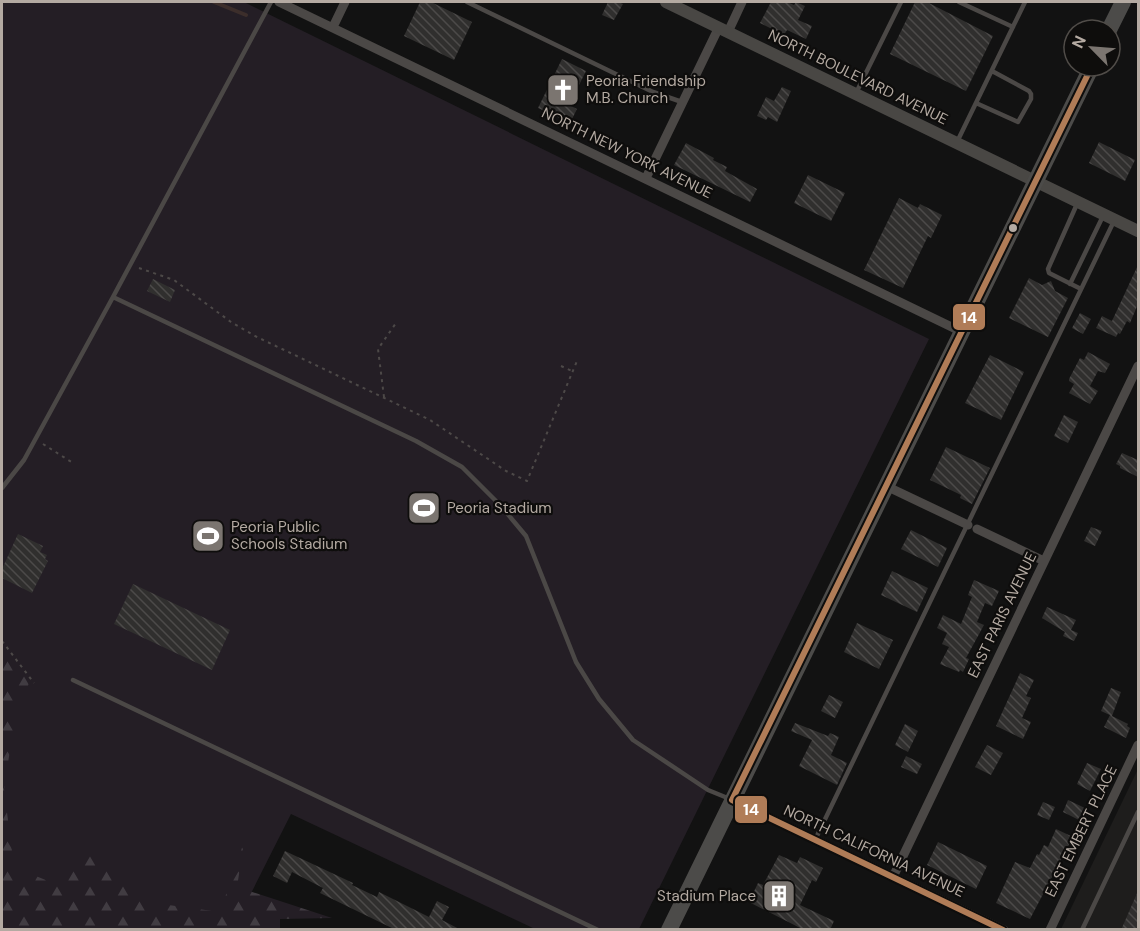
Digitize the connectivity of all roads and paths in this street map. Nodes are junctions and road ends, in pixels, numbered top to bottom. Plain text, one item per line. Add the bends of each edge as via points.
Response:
1 (271, 2) edge
2 (279, 2) edge
3 (345, 2) edge
4 (467, 2) edge
5 (666, 2) edge
6 (742, 2) edge
7 (901, 2) edge
8 (959, 2) edge
9 (1025, 2) edge
10 (1123, 2) edge
11 (1115, 18) edge
12 (333, 27) junction
13 (1013, 27) junction
14 (723, 29) junction
15 (992, 71) junction
16 (1086, 78) edge
17 (856, 93) junction
18 (683, 103) junction
19 (976, 103) junction
20 (957, 142) junction
21 (646, 178) junction
22 (1036, 180) junction
23 (1078, 201) junction
24 (1109, 217) junction
25 (1138, 231) edge
26 (130, 264) junction
27 (1070, 284) junction
28 (1081, 290) junction
29 (113, 297) junction
30 (396, 323) dead end
31 (962, 332) junction
32 (577, 362) dead end
33 (561, 366) dead end
34 (1138, 366) edge
35 (572, 371) junction
36 (384, 397) junction
37 (35, 440) junction
38 (73, 463) dead end
39 (886, 486) junction
40 (2, 488) edge
41 (972, 527) junction
42 (1044, 561) junction
43 (2, 641) edge
44 (73, 680) dead end
45 (34, 683) dead end
46 (1138, 745) edge
47 (732, 800) junction
48 (1138, 812) edge
49 (815, 840) junction
50 (893, 877) junction
51 (598, 930) edge
52 (669, 930) edge
53 (1004, 930) edge
54 (1050, 930) edge
55 (1082, 930) edge

1 - 26 lane
2 - 12 street, NORTH NEW YORK AVENUE
3 - 12 street
4 - 18 lane
5 - 14 street, NORTH BOULEVARD AVENUE
6 - 14 street
7 - 17 lane
8 - 13 lane
9 - 13 lane
10 - 11 highway
12 - 21 street, NORTH NEW YORK AVENUE
13 - 15 lane
14 - 17 street, NORTH BOULEVARD AVENUE
14 - 18 street
15 - 19 lane
15 - 19 lane via 1032,94 1021,120 1014,122
16 - 22 highway
17 - 20 street, NORTH BOULEVARD AVENUE
18 - 21 street
19 - 20 lane
20 - 22 street, NORTH BOULEVARD AVENUE
21 - 31 street, NORTH NEW YORK AVENUE
22 - 23 street, NORTH BOULEVARD AVENUE
22 - 31 highway
23 - 24 street, NORTH BOULEVARD AVENUE
23 - 27 lane via 1048,269
24 - 25 street, NORTH BOULEVARD AVENUE
24 - 27 lane
24 - 28 lane
26 - 29 lane
26 - 36 path via 174,280 255,336
27 - 28 lane
28 - 41 lane
29 - 37 lane
29 - 47 lane via 417,441 462,467 526,537 576,662 599,699 633,740 708,790
30 - 36 path via 378,349
31 - 39 highway
32 - 35 path
33 - 35 path
34 - 42 street, EAST PARIS AVENUE
35 - 36 path via 527,481 430,420
37 - 38 path
37 - 40 lane
39 - 41 street
39 - 47 highway
41 - 42 street
41 - 49 lane
42 - 50 street, EAST PARIS AVENUE
43 - 45 path
44 - 51 lane
46 - 54 street, EAST EMBERT PLACE
47 - 49 street, NORTH CALIFORNIA AVENUE
47 - 52 highway
48 - 55 lane
49 - 50 street, NORTH CALIFORNIA AVENUE
50 - 53 street, NORTH CALIFORNIA AVENUE

